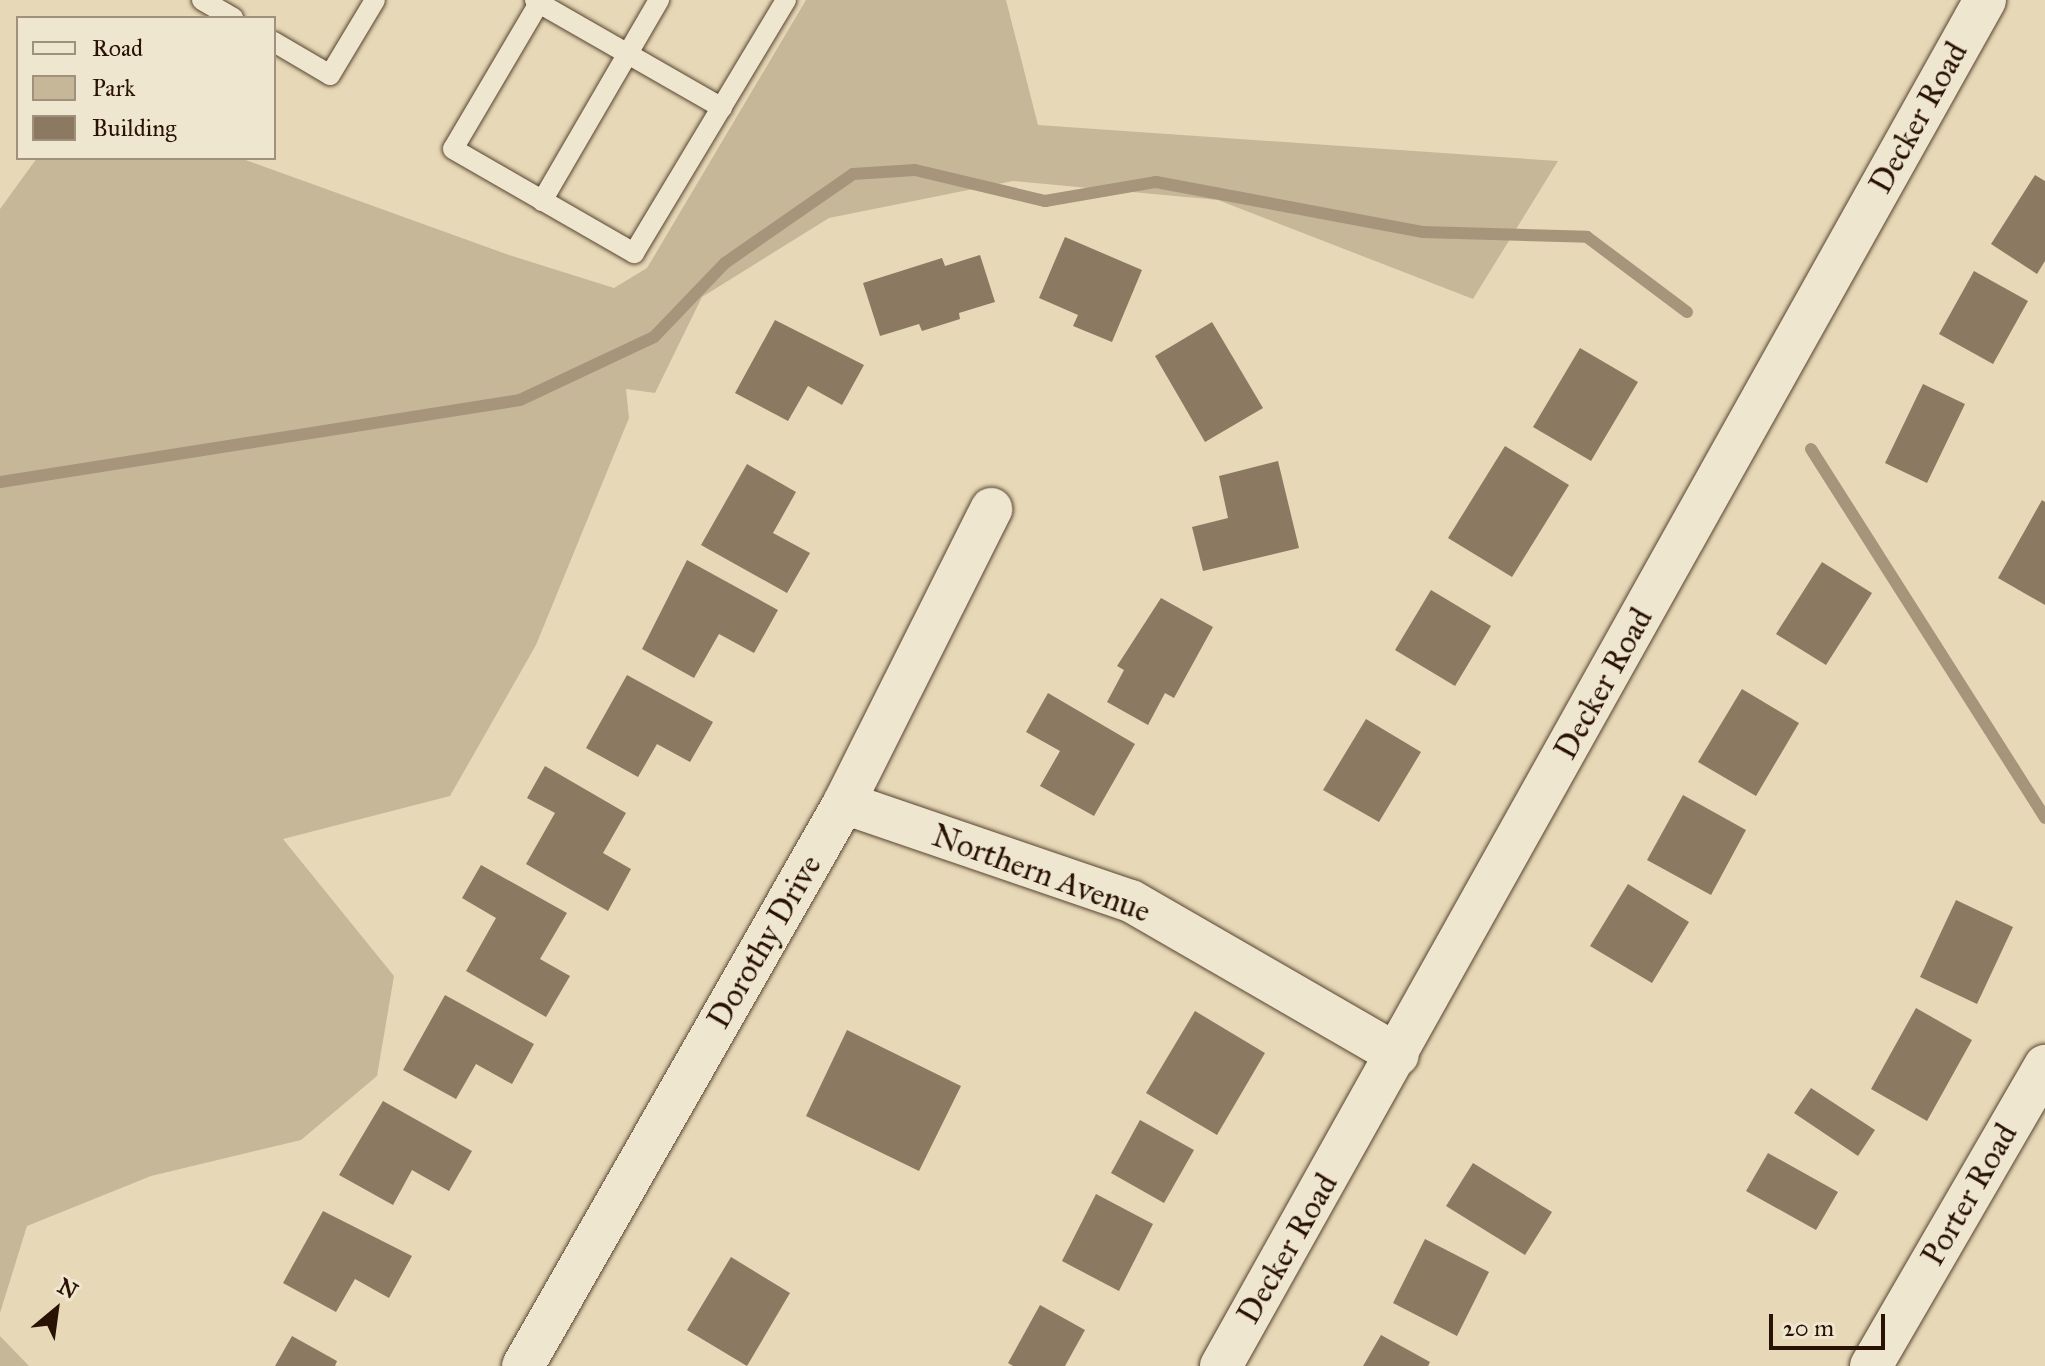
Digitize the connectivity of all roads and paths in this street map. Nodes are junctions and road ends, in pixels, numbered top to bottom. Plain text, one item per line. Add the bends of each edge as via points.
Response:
1 (202, 0) edge
2 (375, 0) edge
3 (659, 0) edge
4 (786, 0) edge
5 (1985, 0) edge
6 (537, 2) edge
7 (234, 12) edge
8 (276, 43) edge
9 (628, 54) junction
10 (722, 108) junction
11 (542, 201) junction
12 (991, 509) dead end
13 (844, 803) junction
14 (1398, 1055) junction
15 (2045, 1066) edge
16 (523, 1366) edge
17 (1221, 1366) edge
18 (1871, 1366) edge

1 - 7 lane
2 - 8 lane via 330,75
3 - 9 lane
4 - 10 lane
5 - 14 street, Decker Road
6 - 9 lane
6 - 11 lane via 453,149
9 - 10 lane
9 - 11 lane
10 - 11 lane via 634,253
12 - 13 street, Dorothy Drive
13 - 14 street, Northern Avenue via 1131,901
13 - 16 street, Dorothy Drive
14 - 17 street, Decker Road
15 - 18 street, Porter Road

